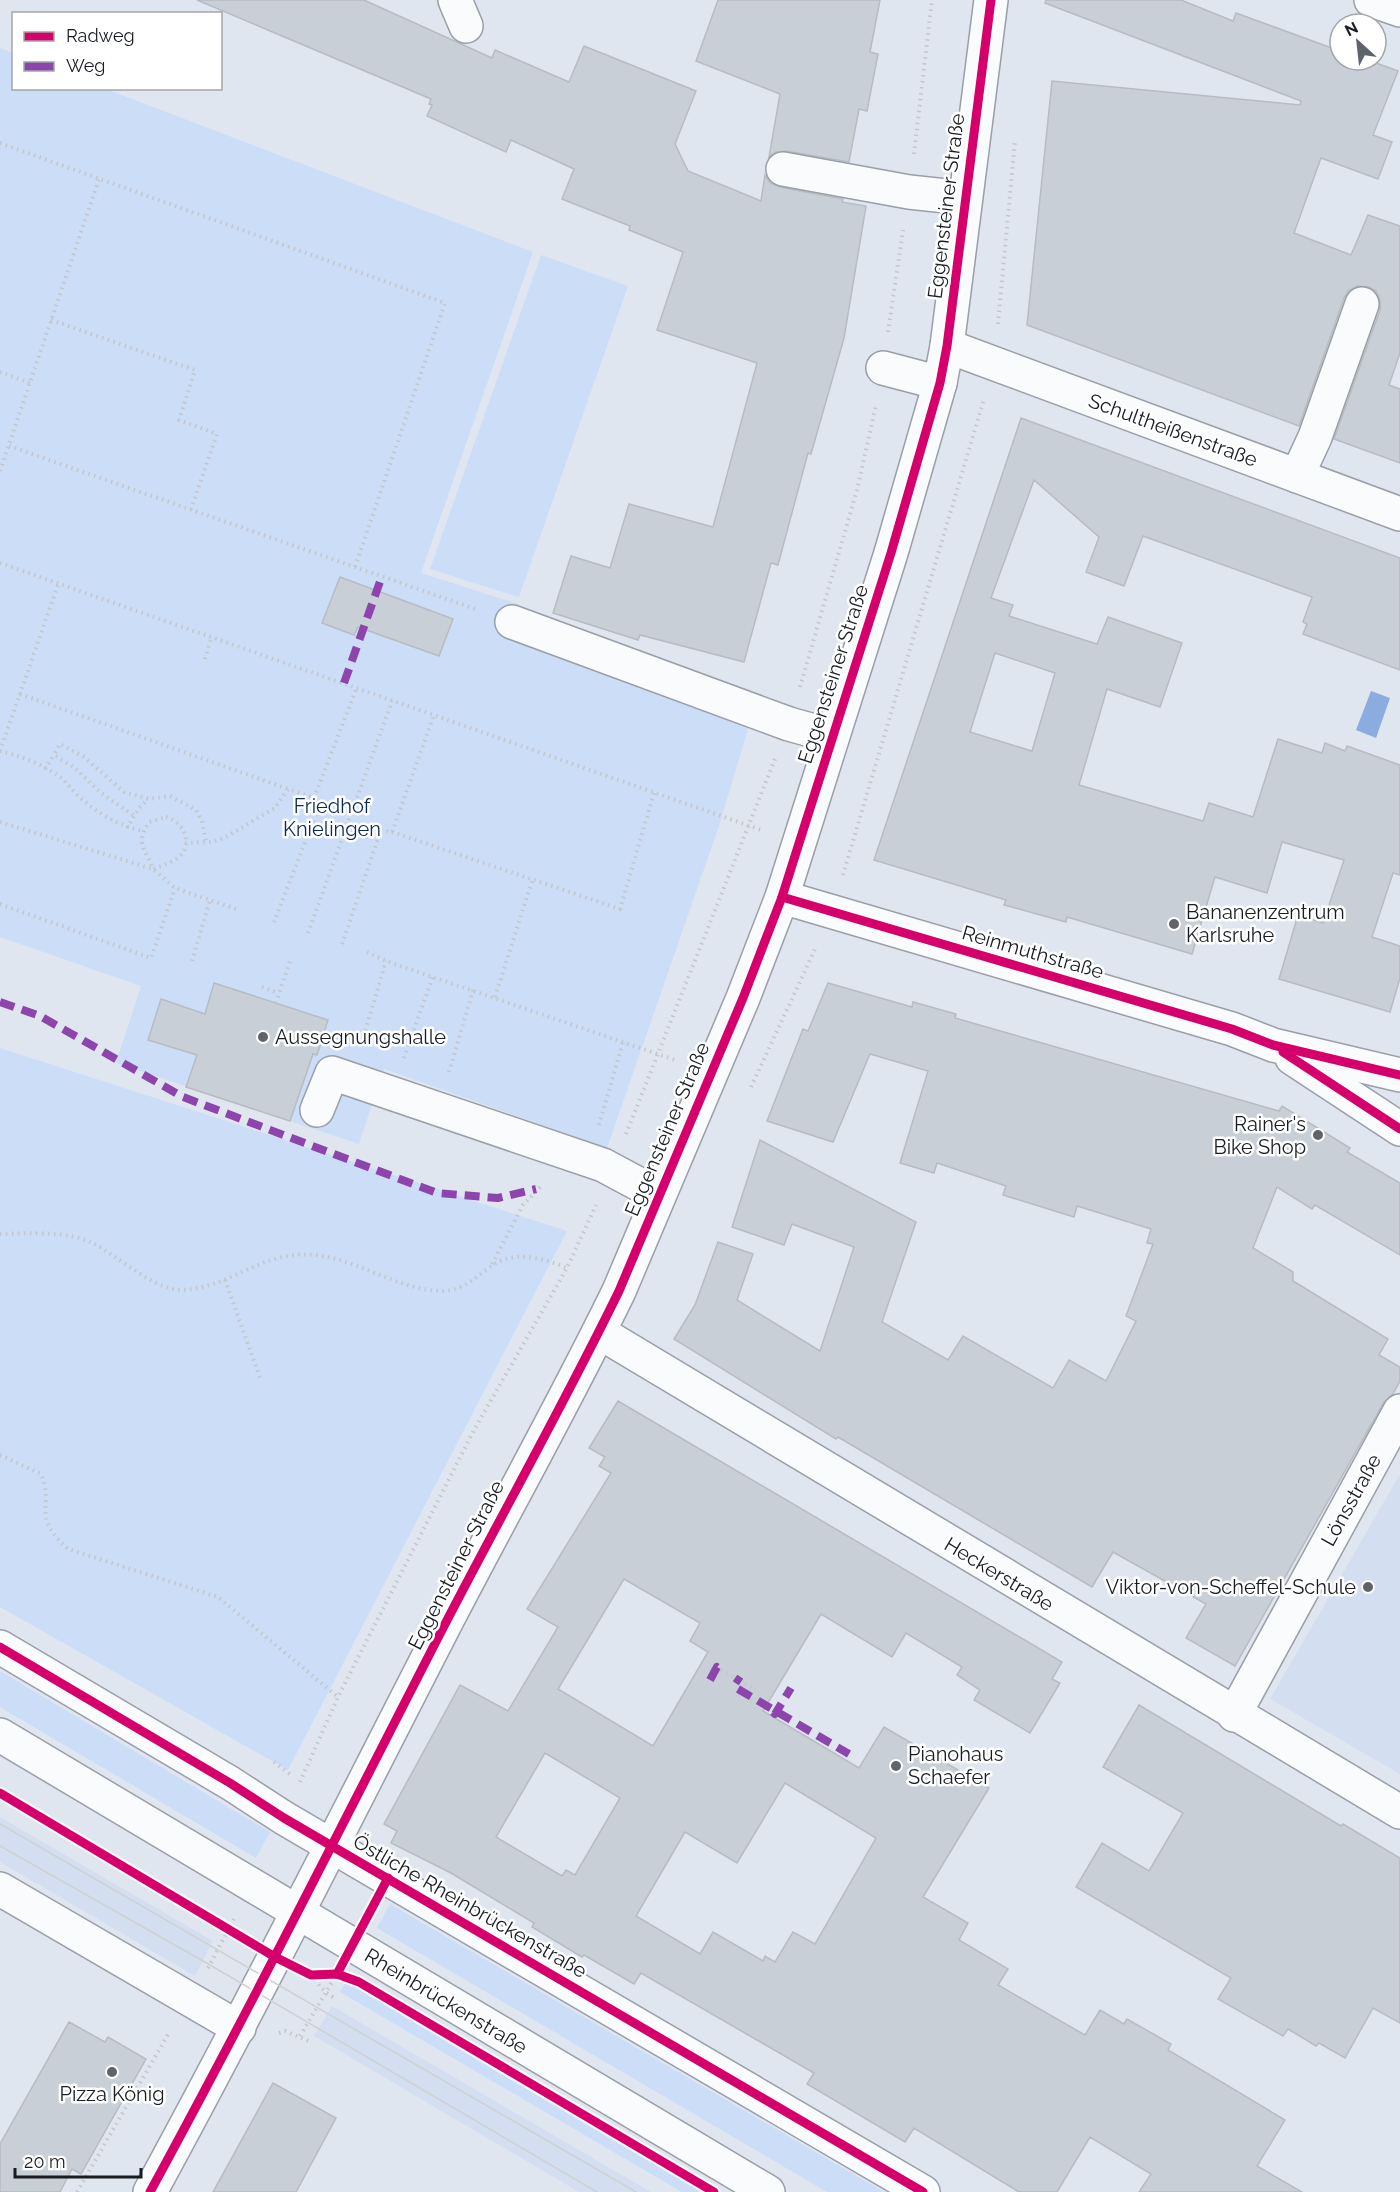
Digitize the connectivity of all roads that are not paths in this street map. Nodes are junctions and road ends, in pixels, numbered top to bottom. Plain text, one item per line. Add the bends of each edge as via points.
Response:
1 (990, 0) edge
2 (1371, 0) edge
3 (1400, 10) edge
4 (783, 169) dead end
5 (966, 198) junction
6 (1362, 304) dead end
7 (947, 346) junction
8 (883, 368) road end
9 (940, 383) junction
10 (1297, 476) junction
11 (1400, 514) edge
12 (512, 622) road end
13 (832, 736) junction
14 (782, 897) junction
15 (1273, 1045) junction
16 (1400, 1074) edge
17 (317, 1110) dead end
18 (1400, 1129) edge
19 (659, 1195) junction
20 (599, 1332) junction
21 (1400, 1411) edge
22 (0, 1647) edge
23 (1234, 1715) junction
24 (0, 1735) edge
25 (1400, 1812) edge
26 (332, 1846) junction
27 (0, 1888) edge
28 (298, 1914) junction
29 (239, 2028) junction
30 (152, 2191) edge
31 (768, 2192) edge
32 (923, 2192) edge

1 - 5 street, Eggensteiner Straße
2 - 3 street
4 - 5 street
5 - 7 street, Eggensteiner Straße
6 - 10 street via 1315,437
7 - 9 street, Eggensteiner Straße
7 - 10 street, Schultheißenstraße
8 - 9 street
9 - 13 street, Eggensteiner Straße
10 - 11 street, Schultheißenstraße
12 - 13 street via 789,724
13 - 14 street, Eggensteiner Straße
14 - 15 street, Reinmuthstraße via 1232,1029
14 - 19 street, Eggensteiner Straße
15 - 16 street, Reinmuthstraße
15 - 18 street, Reinmuthstraße
17 - 19 street via 332,1073 612,1170
19 - 20 street, Eggensteiner Straße
20 - 23 street, Heckerstraße
20 - 26 street, Eggensteiner Straße
21 - 23 street, Lönsstraße
22 - 26 street, Östliche Rheinbrückenstraße
23 - 25 street, Heckerstraße
24 - 28 street, Rheinbrückenstraße
26 - 28 street, Eggensteiner Straße
26 - 32 street, Östliche Rheinbrückenstraße
27 - 29 street
28 - 29 street, Eggensteiner Straße
28 - 31 street, Rheinbrückenstraße
29 - 30 street, Eggensteiner Straße

